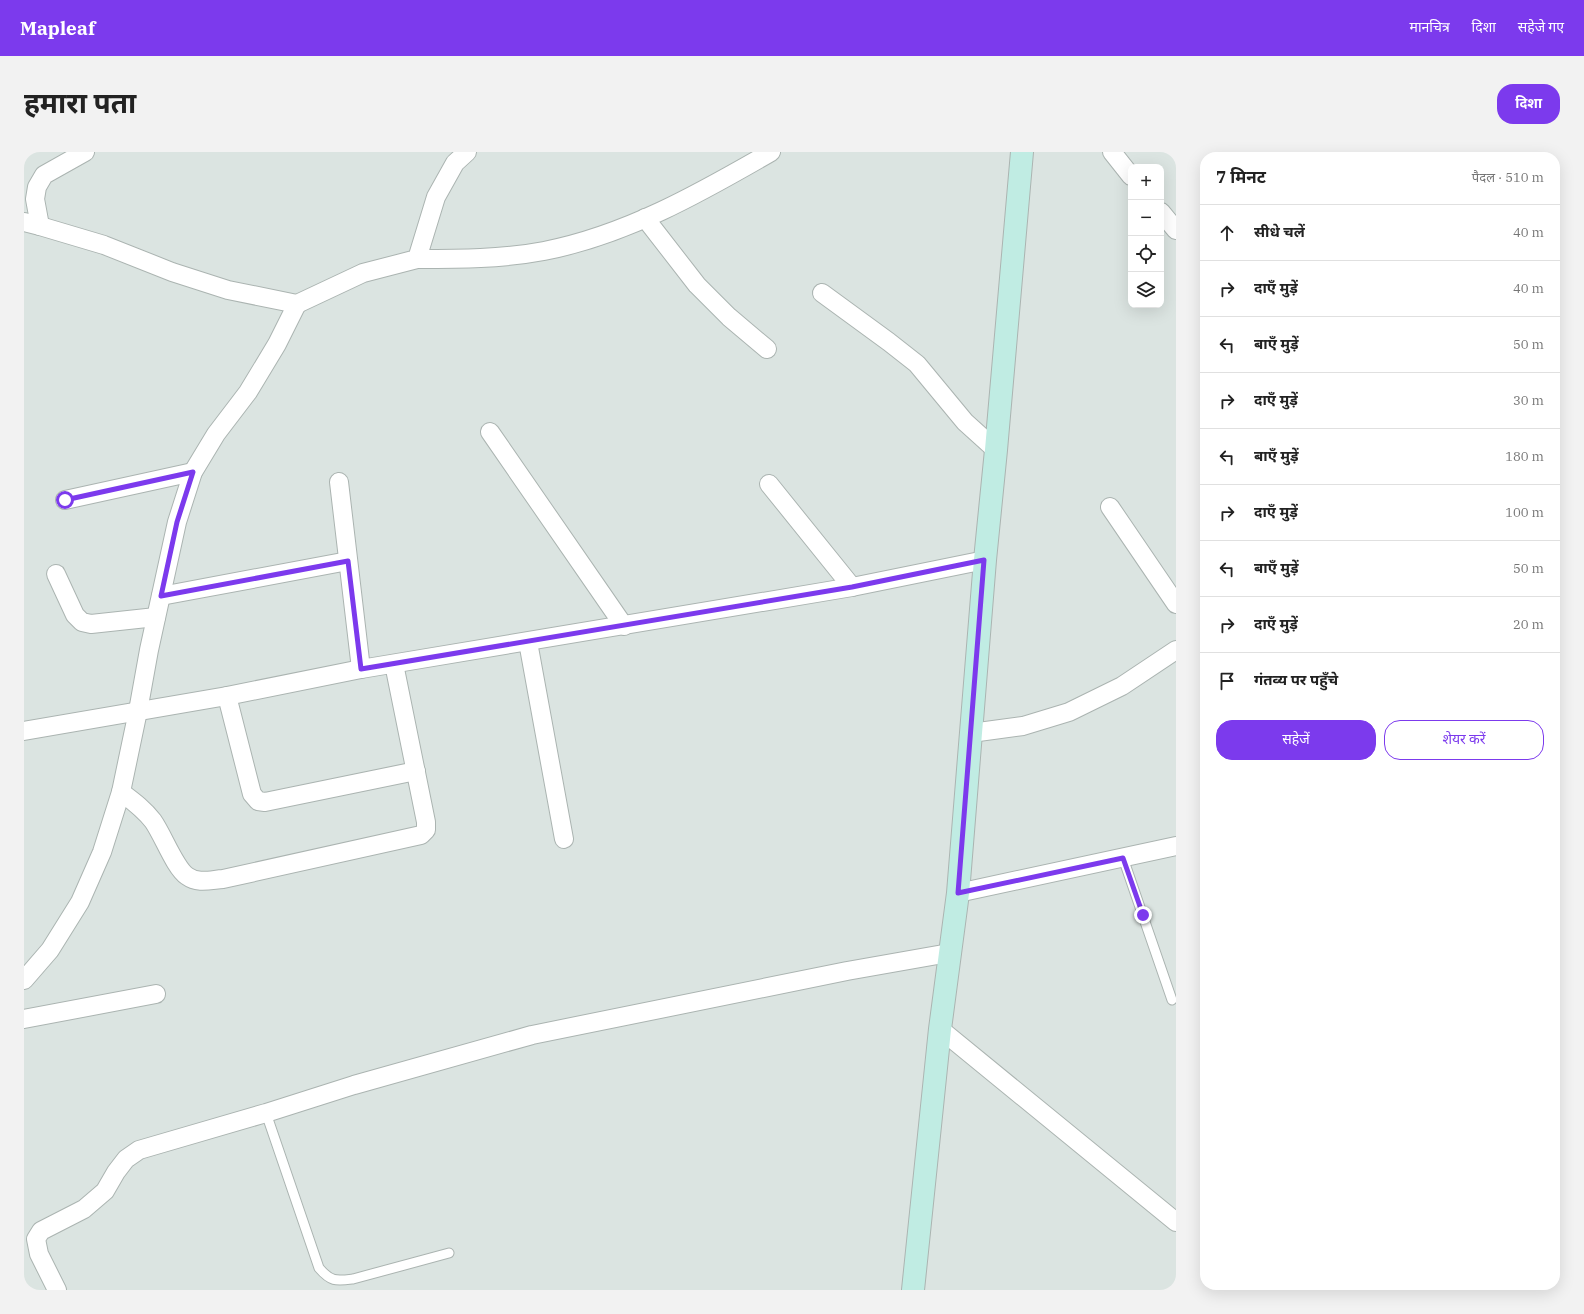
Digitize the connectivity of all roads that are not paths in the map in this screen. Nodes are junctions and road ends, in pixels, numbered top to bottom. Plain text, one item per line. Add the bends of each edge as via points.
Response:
1 (85, 152) edge
2 (771, 152) edge
3 (1022, 152) edge
4 (1112, 152) edge
5 (456, 156) edge
6 (1128, 172) edge
7 (1164, 216) edge
8 (645, 218) junction
9 (32, 224) edge
10 (1176, 230) edge
11 (417, 259) junction
12 (822, 293) dead end
13 (297, 304) junction
14 (767, 349) dead end
15 (490, 432) dead end
16 (996, 450) junction
17 (193, 472) junction
18 (339, 482) dead end
19 (768, 484) dead end
20 (65, 500) dead end
21 (1110, 507) dead end
22 (984, 560) junction
23 (348, 561) junction
24 (56, 574) dead end
25 (852, 587) junction
26 (161, 596) junction
27 (1176, 604) edge
28 (156, 617) junction
29 (624, 626) junction
30 (528, 642) junction
31 (1176, 650) edge
32 (394, 664) junction
33 (361, 669) junction
34 (227, 696) junction
35 (138, 711) junction
36 (25, 729) edge
37 (971, 733) junction
38 (416, 771) junction
39 (121, 792) junction
40 (564, 839) dead end
41 (1176, 846) edge
42 (1123, 858) junction
43 (958, 893) junction
44 (949, 953) junction
45 (24, 980) edge
46 (156, 994) dead end
47 (1172, 1000) dead end
48 (24, 1019) edge
49 (940, 1029) junction
50 (266, 1113) junction
51 (1176, 1222) edge
52 (449, 1253) dead end
53 (56, 1290) edge
54 (913, 1290) edge

1 - 9 street via 44,175 37,186
2 - 8 street via 706,190
3 - 16 main road
4 - 6 street
5 - 11 street via 436,197
7 - 10 street
8 - 11 street via 611,233 544,251 478,258
8 - 14 street via 697,285 729,317
9 - 13 street via 104,245 172,272 228,290
11 - 13 street via 363,273
12 - 16 street via 917,364 965,422
13 - 17 street via 252,386 216,434
15 - 29 street
16 - 22 main road
17 - 20 street
17 - 26 street via 177,522
18 - 23 street
19 - 25 street
21 - 27 street
22 - 25 street
22 - 37 main road
23 - 26 street
23 - 33 street
24 - 28 street via 74,615 82,622 92,624
25 - 29 street
26 - 28 street
28 - 35 street
29 - 30 street
30 - 32 street
30 - 40 street
31 - 37 street via 1122,686 1070,712 1024,726
32 - 33 street
32 - 38 street
33 - 34 street
34 - 35 street
34 - 38 street via 252,794 258,801 265,802
35 - 36 street
35 - 39 street
37 - 43 main road
38 - 39 street via 426,822 426,830 421,835 200,882 186,876 153,821 141,807
39 - 45 street via 102,852 80,902 50,950
41 - 42 street
42 - 43 street
42 - 47 lane
43 - 44 main road
44 - 49 main road
44 - 50 street via 532,1035 354,1085
46 - 48 street
49 - 51 street
49 - 54 main road
50 - 52 lane via 319,1268 326,1277 338,1280 353,1279
50 - 53 street via 139,1150 126,1159 106,1191 84,1209 41,1231 36,1238 39,1254

